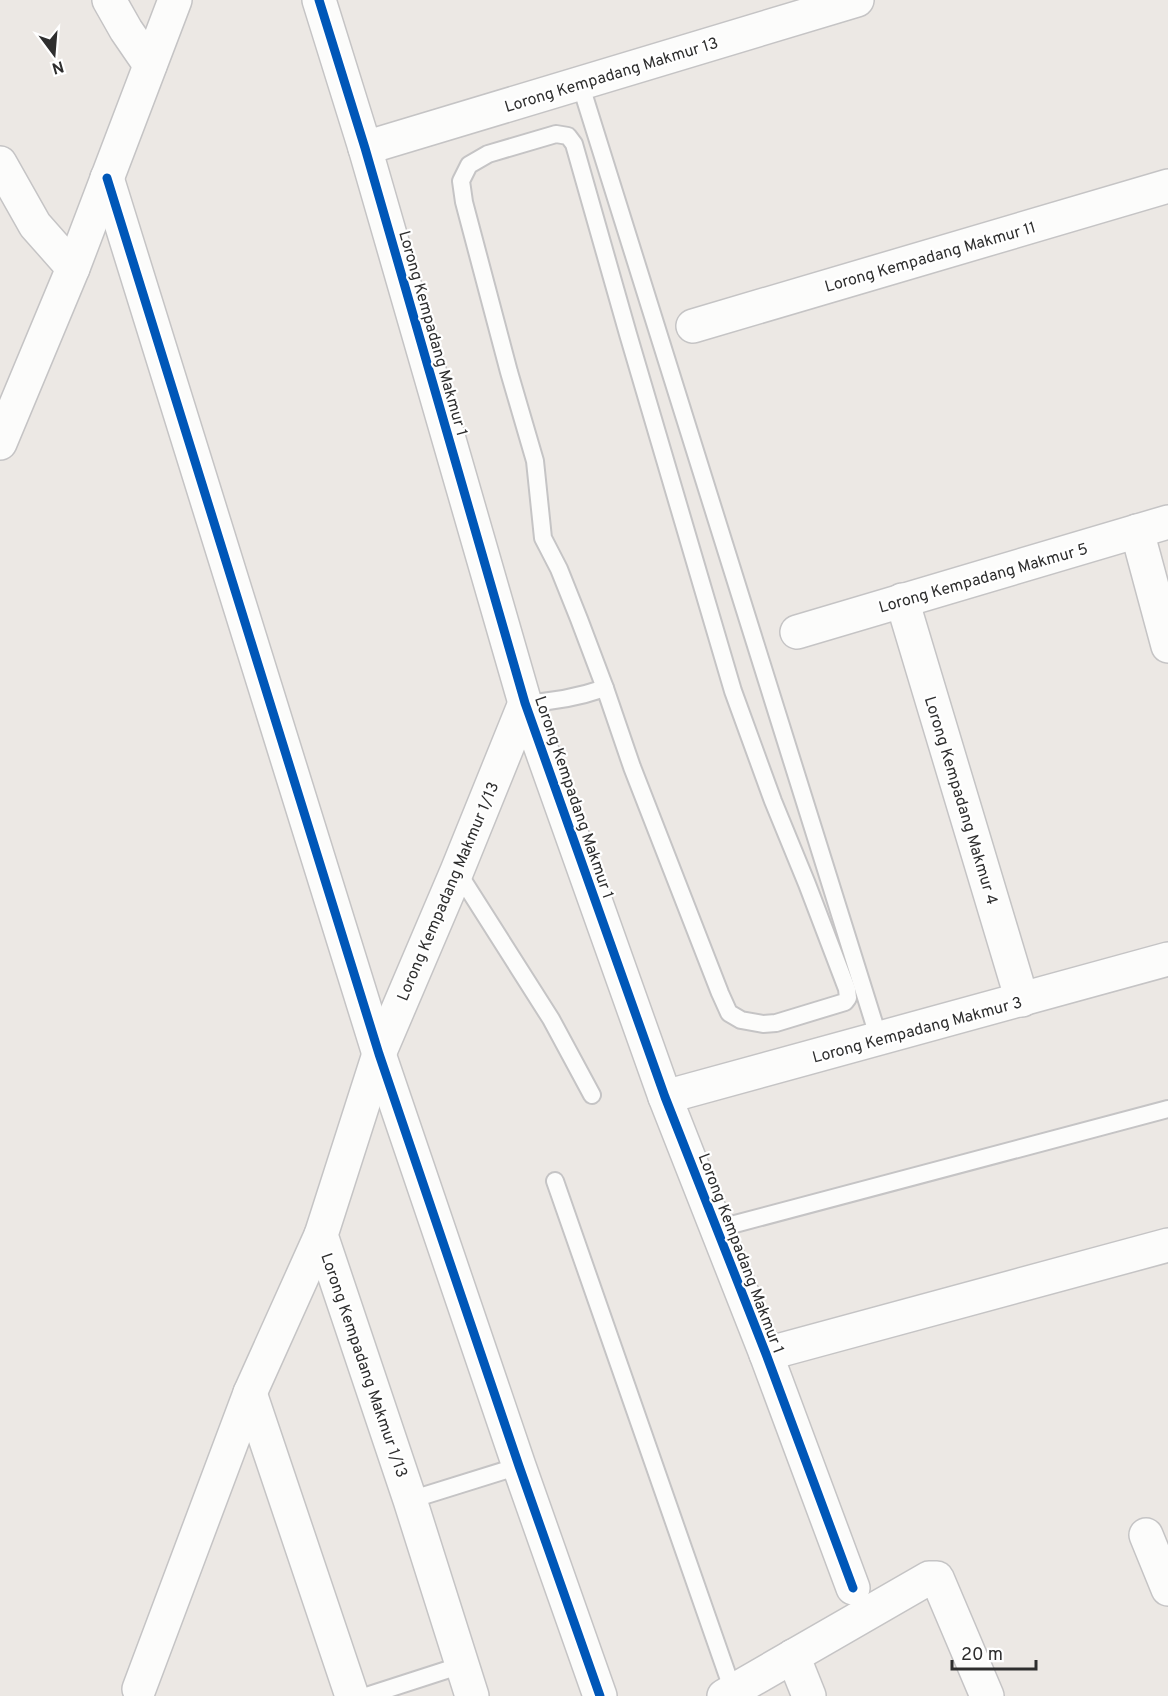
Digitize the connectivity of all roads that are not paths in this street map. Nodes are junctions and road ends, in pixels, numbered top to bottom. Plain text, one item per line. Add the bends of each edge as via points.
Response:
1 (109, 0) edge
2 (176, 0) edge
3 (319, 0) edge
4 (857, 0) edge
5 (150, 65) junction
6 (580, 83) junction
7 (365, 148) junction
8 (0, 163) edge
9 (107, 178) junction
10 (1168, 186) edge
11 (73, 268) junction
12 (693, 326) dead end
13 (0, 443) edge
14 (1168, 522) edge
15 (1137, 531) junction
16 (902, 600) junction
17 (797, 632) dead end
18 (1168, 646) edge
19 (605, 688) junction
20 (525, 703) junction
21 (457, 871) junction
22 (1168, 959) edge
23 (1022, 1000) junction
24 (879, 1039) junction
25 (379, 1054) junction
26 (592, 1095) dead end
27 (665, 1097) junction
28 (1168, 1109) edge
29 (555, 1180) dead end
30 (716, 1229) junction
31 (321, 1235) junction
32 (1168, 1245) edge
33 (766, 1354) junction
34 (250, 1393) junction
35 (519, 1466) junction
36 (410, 1500) junction
37 (1146, 1535) dead end
38 (853, 1588) dead end
39 (1168, 1589) edge
40 (793, 1656) junction
41 (462, 1665) junction
42 (139, 1689) dead end
43 (728, 1694) edge
44 (352, 1696) edge
45 (366, 1696) edge
46 (472, 1696) edge
47 (600, 1696) edge
48 (808, 1696) edge
49 (987, 1696) edge

1 - 5 street
2 - 5 street
3 - 7 street, Lorong Kempadang Makmur 1
4 - 6 street, Lorong Kempadang Makmur 13
5 - 9 street
6 - 7 street, Lorong Kempadang Makmur 13
6 - 24 lane
7 - 20 street, Lorong Kempadang Makmur 1
8 - 11 street via 35,225
9 - 11 street
9 - 25 street
10 - 12 street, Lorong Kempadang Makmur 11
11 - 13 street
14 - 15 street, Lorong Kempadang Makmur 5
15 - 16 street, Lorong Kempadang Makmur 5
15 - 18 street
16 - 17 street, Lorong Kempadang Makmur 5
16 - 23 street, Lorong Kempadang Makmur 4
19 - 19 lane via 543,538 535,461 461,181 469,165 488,154 556,135 568,136 574,144 733,691 841,971 848,998 845,1002 776,1023 741,1020 729,1013
19 - 20 lane via 564,699
20 - 21 street, Lorong Kempadang Makmur 1/13
20 - 27 street, Lorong Kempadang Makmur 1
21 - 25 street, Lorong Kempadang Makmur 1/13
21 - 26 lane via 551,1019
22 - 23 street, Lorong Kempadang Makmur 3
23 - 24 street, Lorong Kempadang Makmur 3
24 - 27 street, Lorong Kempadang Makmur 3
25 - 31 street, Lorong Kempadang Makmur 1/13
25 - 35 street
27 - 30 street, Lorong Kempadang Makmur 1
28 - 30 lane
29 - 43 lane
30 - 33 street, Lorong Kempadang Makmur 1
31 - 34 street
31 - 36 street, Lorong Kempadang Makmur 1/13
32 - 33 street, Lorong Kempadang Makmur 1
33 - 38 street, Lorong Kempadang Makmur 1
34 - 42 street
34 - 44 street
35 - 36 lane
35 - 47 street
36 - 41 street, Lorong Kempadang Makmur 1/13
37 - 39 street
40 - 43 street
40 - 48 street
40 - 49 street via 929,1578 937,1578
41 - 45 lane
41 - 46 street, Lorong Kempadang Makmur 1/13

